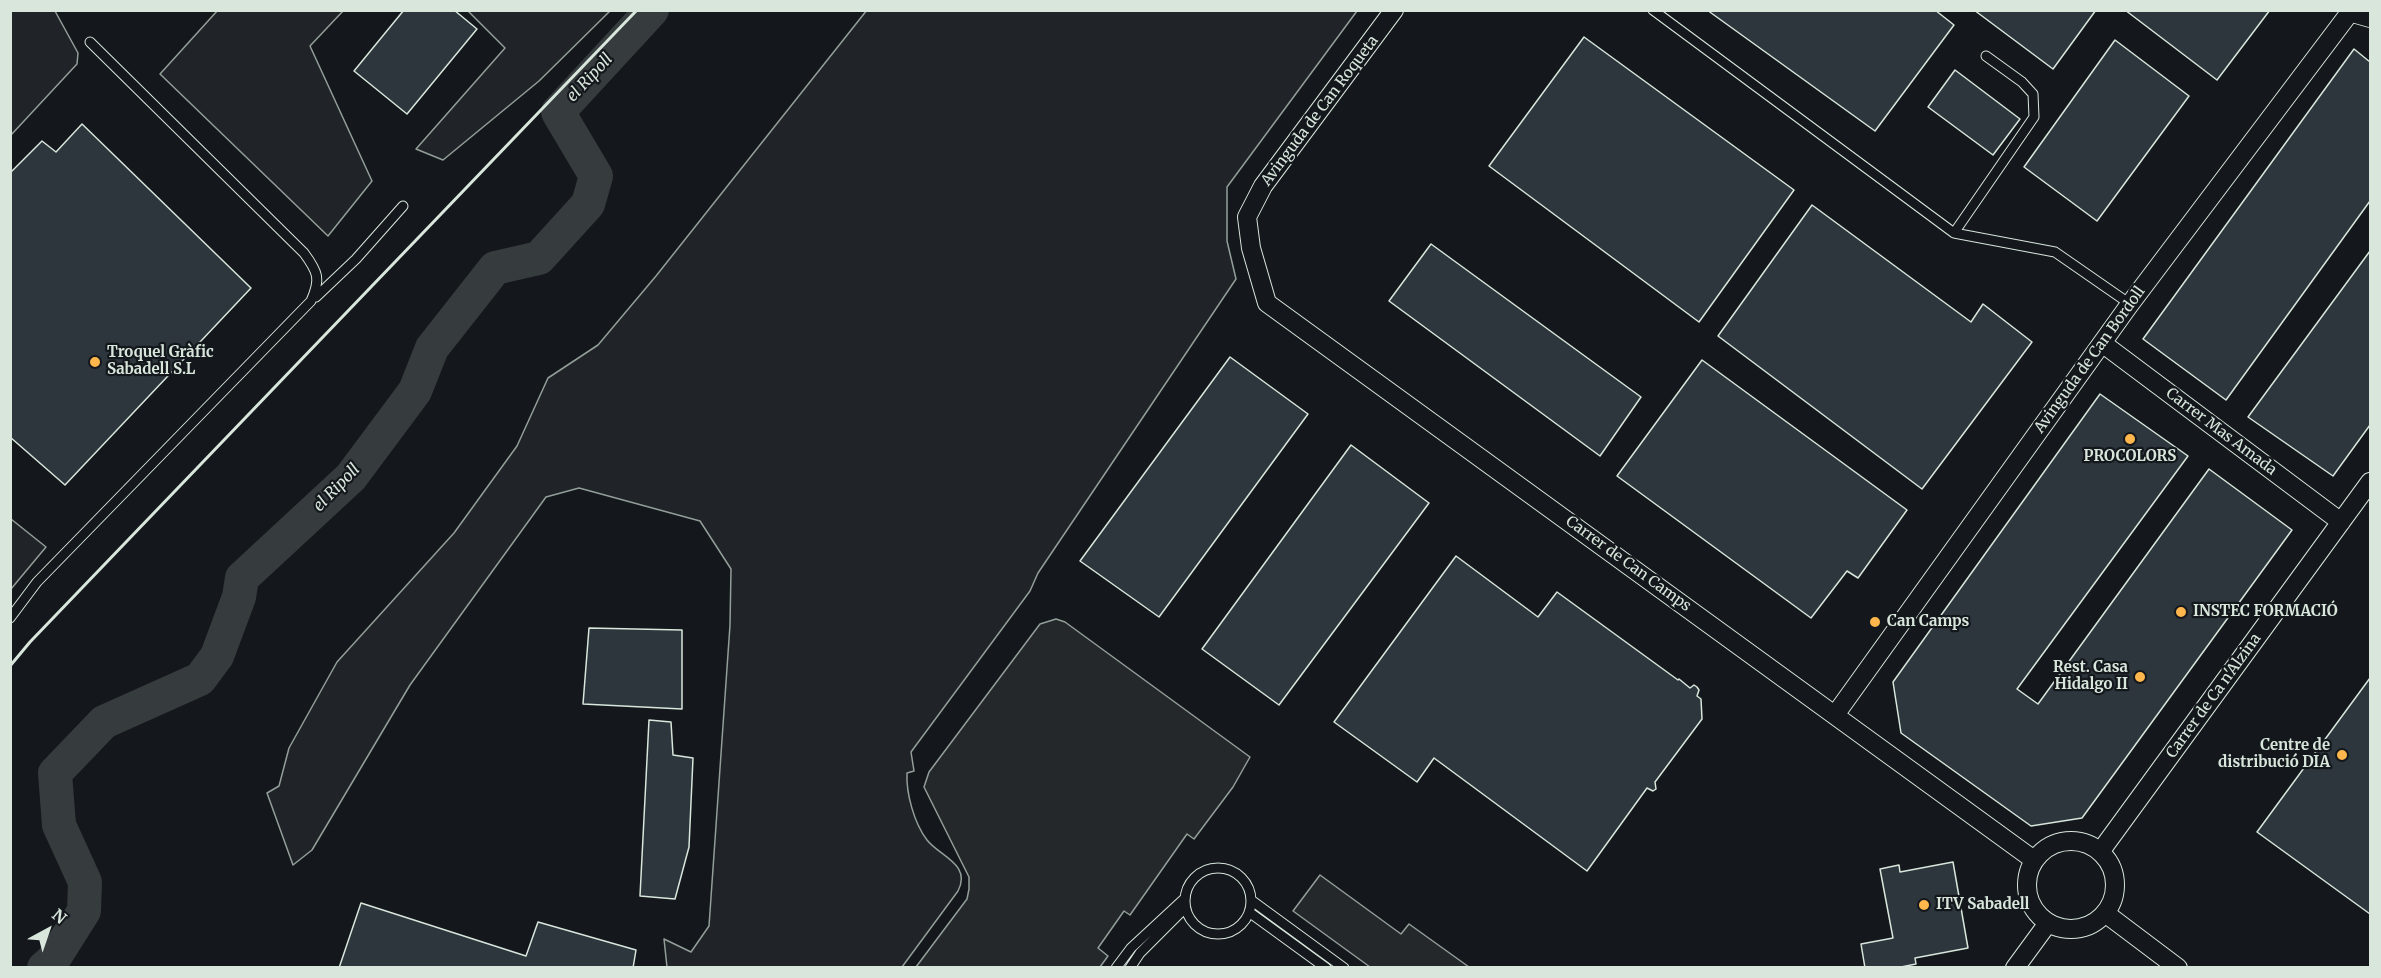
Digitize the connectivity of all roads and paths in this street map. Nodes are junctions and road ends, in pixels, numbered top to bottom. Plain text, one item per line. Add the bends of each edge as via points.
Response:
1 (1394, 10) edge
2 (1653, 10) edge
3 (2351, 11) edge
4 (2370, 18) edge
5 (90, 42) dead end
6 (1986, 56) dead end
7 (403, 206) dead end
8 (1954, 233) junction
9 (1251, 248) joint
10 (311, 301) junction
11 (2130, 304) junction
12 (2102, 343) junction
13 (2370, 482) edge
14 (2341, 522) junction
15 (10, 618) edge
16 (1835, 715) junction
17 (2100, 852) junction
18 (2034, 860) junction
19 (1185, 898) junction
20 (1251, 900) junction
21 (1185, 908) junction
22 (1249, 912) junction
23 (2105, 913) junction
24 (2048, 923) junction
25 (1116, 968) edge
26 (1130, 968) edge
27 (1326, 968) edge
28 (1344, 968) edge
29 (2015, 968) edge
30 (2178, 968) edge

1 - 9 street, Avinguda de Can Roqueta via 1263,186 1247,217
2 - 8 lane
3 - 4 street
3 - 11 street, Avinguda de Can Bordoll
5 - 10 lane via 304,253 316,269 317,287
6 - 8 lane via 2033,94 2034,117
7 - 10 lane via 356,259
8 - 11 lane via 2055,252
9 - 16 street, Carrer de Can Camps via 1267,303
10 - 15 lane via 37,582
11 - 12 street, Avinguda de Can Bordoll
12 - 14 street, Carrer Mas Amada
12 - 16 street, Avinguda de Can Bordoll
13 - 14 street, Carrer de Ca n'Alzina
14 - 17 street, Carrer de Ca n'Alzina
16 - 18 street, Carrer de Can Camps
17 - 18 street via 2073,841 2045,849
17 - 23 street via 2114,875 2112,901
18 - 24 street via 2026,887 2033,908
19 - 20 lane via 1193,879 1210,868 1220,867 1240,876
19 - 21 lane
19 - 25 lane via 1131,948
20 - 22 lane
20 - 28 lane
21 - 22 lane via 1197,926 1218,934 1239,926
21 - 26 lane
22 - 27 lane
23 - 24 street via 2085,927 2060,928
23 - 30 street
24 - 29 street

